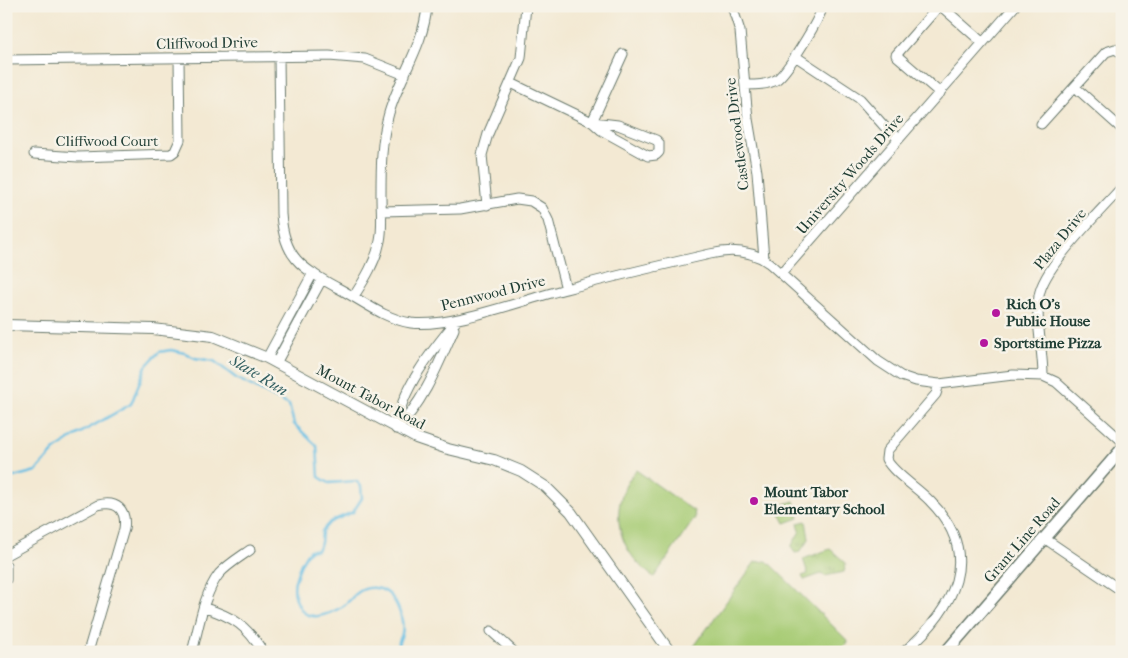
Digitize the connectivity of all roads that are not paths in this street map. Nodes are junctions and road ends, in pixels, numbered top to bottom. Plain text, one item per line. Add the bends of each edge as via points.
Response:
1 (427, 6) edge
2 (526, 6) edge
3 (732, 6) edge
4 (823, 6) edge
5 (940, 6) edge
6 (1015, 6) edge
7 (982, 43) junction
8 (1122, 53) edge
9 (623, 54) dead end
10 (279, 56) junction
11 (795, 56) junction
12 (180, 58) junction
13 (6, 60) edge
14 (405, 75) junction
15 (512, 83) junction
16 (745, 86) junction
17 (1074, 86) junction
18 (940, 92) junction
19 (592, 122) junction
20 (1041, 124) dead end
21 (1122, 129) edge
22 (899, 139) junction
23 (34, 154) dead end
24 (1122, 187) edge
25 (487, 205) junction
26 (382, 211) junction
27 (764, 259) junction
28 (313, 273) junction
29 (781, 274) junction
30 (322, 278) junction
31 (566, 289) junction
32 (354, 296) junction
33 (458, 319) junction
34 (6, 325) edge
35 (271, 361) junction
36 (1043, 376) junction
37 (939, 384) junction
38 (396, 429) junction
39 (1122, 440) edge
40 (1122, 449) edge
41 (1044, 538) junction
42 (250, 550) dead end
43 (6, 555) edge
44 (6, 565) edge
45 (6, 580) edge
46 (1122, 591) edge
47 (205, 608) junction
48 (491, 631) dead end
49 (88, 652) edge
50 (192, 652) edge
51 (264, 652) edge
52 (514, 652) edge
53 (670, 652) edge
54 (904, 652) edge
55 (946, 652) edge

1 - 14 street via 419,45
2 - 15 street via 523,51
3 - 16 street, Castlewood Drive via 740,31
4 - 11 street
5 - 7 street
5 - 18 street via 896,56
6 - 7 street, University Woods Drive
7 - 18 street, University Woods Drive
8 - 17 street via 1115,49 1106,52
9 - 19 street
10 - 12 street, Cliffwood Drive
10 - 14 street, Cliffwood Drive via 365,60
10 - 28 street, Pennwood Drive via 282,232 287,248 296,260
11 - 16 street via 778,79 763,85
11 - 22 street via 860,99
12 - 13 street, Cliffwood Drive
12 - 23 street, Cliffwood Court via 180,140 171,154 78,157
14 - 26 street via 389,113 382,149
15 - 19 street
15 - 25 street via 483,148
16 - 27 street, Castlewood Drive via 757,172
17 - 20 street
17 - 21 street
18 - 22 street, University Woods Drive
19 - 19 street via 618,125 656,140 659,152 648,156
22 - 29 street, University Woods Drive
24 - 36 street, Plaza Drive via 1043,282 1038,301
25 - 26 street via 452,210
25 - 31 street via 524,199 542,208
26 - 32 street via 381,236 374,260
27 - 29 street, Pennwood Drive
27 - 31 street, Pennwood Drive via 744,252 718,252
28 - 30 street, Pennwood Drive
28 - 35 street
29 - 37 street, Pennwood Drive via 878,361 901,376
30 - 32 street, Pennwood Drive
30 - 35 street
31 - 33 street, Pennwood Drive
32 - 33 street, Pennwood Drive via 385,314 410,323
33 - 38 street via 409,417
34 - 35 street, Mount Tabor Road via 176,330 213,336
35 - 38 street, Mount Tabor Road
36 - 37 street via 1013,375
36 - 39 street via 1056,382
37 - 54 street via 936,394 887,451 886,459 936,507 949,525 958,546 958,579 942,610
38 - 53 street, Mount Tabor Road via 431,444 509,465 546,487 580,523
40 - 41 main road, Grant Line Road
41 - 46 street
41 - 55 main road, Grant Line Road
42 - 47 street via 220,573
43 - 49 street via 98,505 111,503 122,509 124,529
44 - 45 street
47 - 50 street
47 - 51 street via 242,624
48 - 52 street

